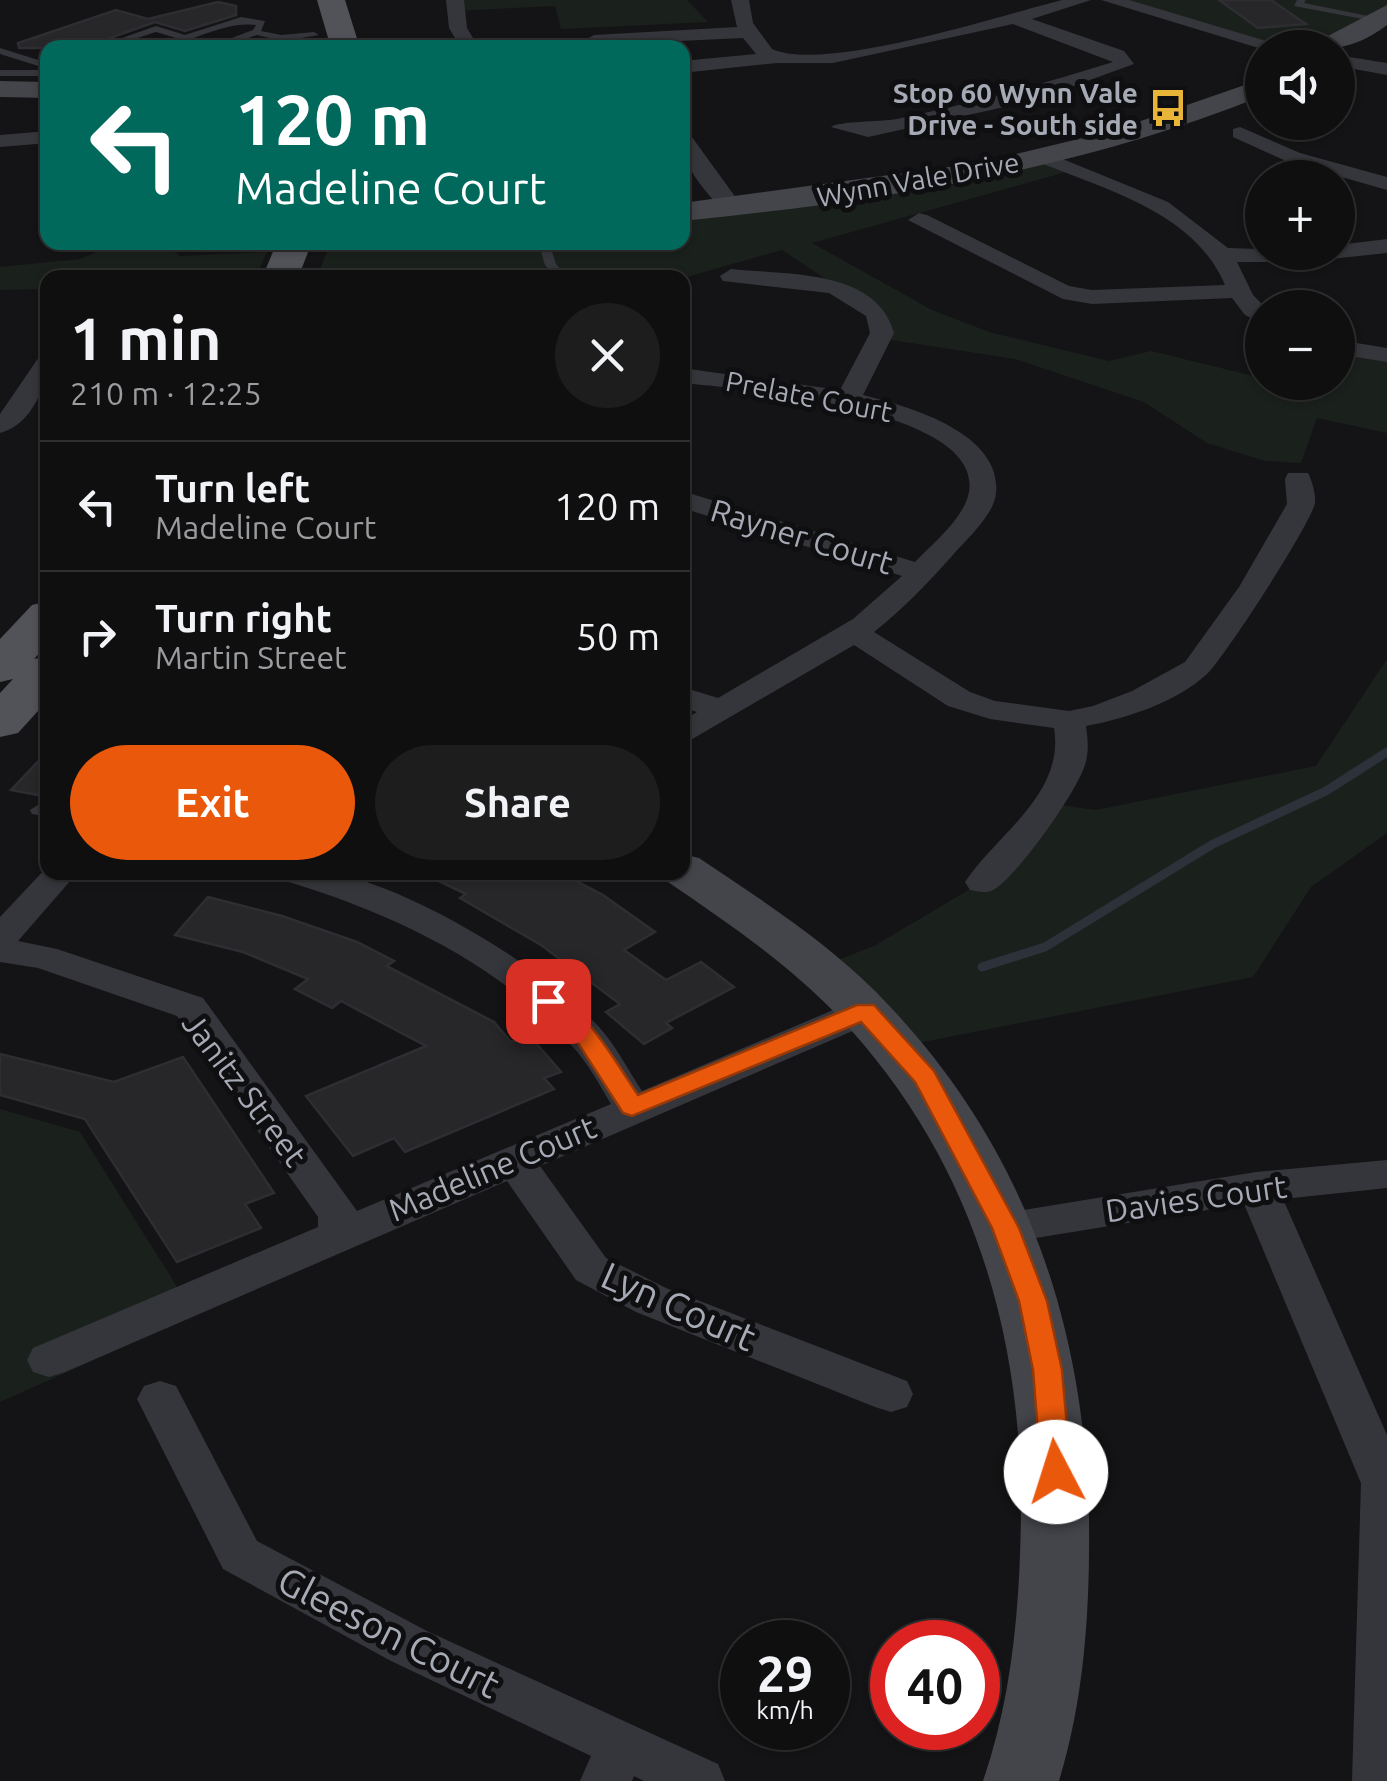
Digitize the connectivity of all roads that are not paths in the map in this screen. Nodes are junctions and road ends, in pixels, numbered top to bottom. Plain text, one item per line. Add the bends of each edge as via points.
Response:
1 (304, 0) edge
2 (331, 0) edge
3 (455, 0) edge
4 (740, 0) edge
5 (1082, 0) edge
6 (1110, 0) edge
7 (1302, 0) edge
8 (1348, 0) edge
9 (1332, 10) junction
10 (1011, 17) junction
11 (1339, 30) edge
12 (256, 32) junction
13 (750, 32) junction
14 (1242, 36) junction
15 (1245, 36) edge
16 (1245, 37) edge
17 (184, 38) junction
18 (281, 38) junction
19 (122, 40) edge
20 (178, 40) edge
21 (233, 40) edge
22 (278, 40) edge
23 (304, 40) edge
24 (316, 40) edge
25 (344, 40) edge
26 (465, 40) edge
27 (594, 40) dead end
28 (1355, 50) edge
29 (0, 51) edge
30 (776, 58) junction
31 (690, 66) edge
32 (1387, 68) edge
33 (0, 73) edge
34 (40, 77) edge
35 (40, 79) edge
36 (40, 81) edge
37 (0, 89) edge
38 (1245, 93) edge
39 (840, 127) dead end
40 (868, 131) junction
41 (1240, 134) dead end
42 (40, 138) edge
43 (0, 141) edge
44 (690, 144) edge
45 (886, 147) dead end
46 (1043, 156) junction
47 (1387, 184) edge
48 (730, 207) junction
49 (690, 211) edge
50 (919, 220) dead end
51 (1387, 246) edge
52 (1222, 255) junction
53 (731, 276) dead end
54 (1237, 291) junction
55 (1245, 299) edge
56 (1355, 350) edge
57 (1387, 355) edge
58 (40, 374) edge
59 (690, 375) edge
60 (848, 400) junction
61 (0, 425) edge
62 (1298, 478) dead end
63 (690, 501) edge
64 (921, 573) junction
65 (854, 632) junction
66 (40, 641) edge
67 (25, 691) edge
68 (690, 699) edge
69 (720, 709) junction
70 (1069, 720) junction
71 (690, 730) edge
72 (690, 875) edge
73 (54, 880) edge
74 (317, 880) edge
75 (982, 882) dead end
76 (0, 938) edge
77 (0, 950) edge
78 (865, 1011) junction
79 (632, 1107) junction
80 (513, 1159) junction
81 (1387, 1174) edge
82 (1256, 1188) junction
83 (1006, 1228) junction
84 (340, 1234) junction
85 (49, 1360) dead end
86 (891, 1394) dead end
87 (160, 1399) dead end
88 (1385, 1483) edge
89 (614, 1764) edge
90 (699, 1781) edge
91 (1021, 1781) edge
92 (1378, 1781) edge

1 - 24 main road
2 - 25 main road
3 - 26 street
4 - 13 street
5 - 10 street
6 - 14 street
7 - 9 lane via 1297,4
8 - 9 lane
9 - 11 lane
10 - 30 street via 844,58
10 - 40 street via 1125,64 1047,92
12 - 17 lane via 262,23 241,20
12 - 18 lane
12 - 21 lane
13 - 27 street
13 - 30 street
14 - 15 street
14 - 16 street
17 - 19 lane via 156,29
17 - 20 lane
18 - 22 lane
18 - 23 lane
28 - 32 street
29 - 34 lane
30 - 31 street
33 - 35 lane
36 - 37 main road
38 - 46 main road, Wynn Vale Drive
39 - 40 street
40 - 45 street
41 - 47 street
42 - 43 street
44 - 48 street via 700,170
46 - 48 main road, Wynn Vale Drive via 893,186
46 - 52 street via 1182,220
48 - 49 main road, Wynn Vale Drive
50 - 54 street via 1063,292 1092,297
51 - 52 street
52 - 54 street
53 - 60 street via 835,288 877,313 882,332
54 - 55 street
56 - 57 street
58 - 61 street
59 - 60 street, Prelate Court
60 - 64 street, Prelate Court via 926,422 966,450 978,468 983,491 972,514
62 - 70 street via 1301,504 1196,668 1144,698
63 - 64 street, Rayner Court
64 - 65 street, Prelate Court
65 - 69 street, Prelate Court
65 - 70 street via 959,699
66 - 67 main road
68 - 69 street
69 - 71 street, Prelate Court
70 - 75 street via 1075,736 1052,804
72 - 78 main road via 810,959
73 - 76 street
74 - 79 street via 358,892 451,938 548,1001 586,1038
77 - 84 street, Janitz Street via 44,956 190,1007 338,1216
78 - 79 street, Madeline Court
78 - 83 main road via 925,1077
79 - 80 street, Madeline Court
80 - 84 street, Madeline Court
80 - 86 street, Lyn Court via 591,1270
81 - 82 street, Davies Court
82 - 83 street, Davies Court
82 - 88 street
83 - 91 main road via 1033,1301 1048,1370 1058,1496 1052,1618 1035,1742
84 - 85 street, Madeline Court via 125,1336
87 - 89 street, Gleeson Court via 240,1555
88 - 92 street
89 - 90 street, Gleeson Court

